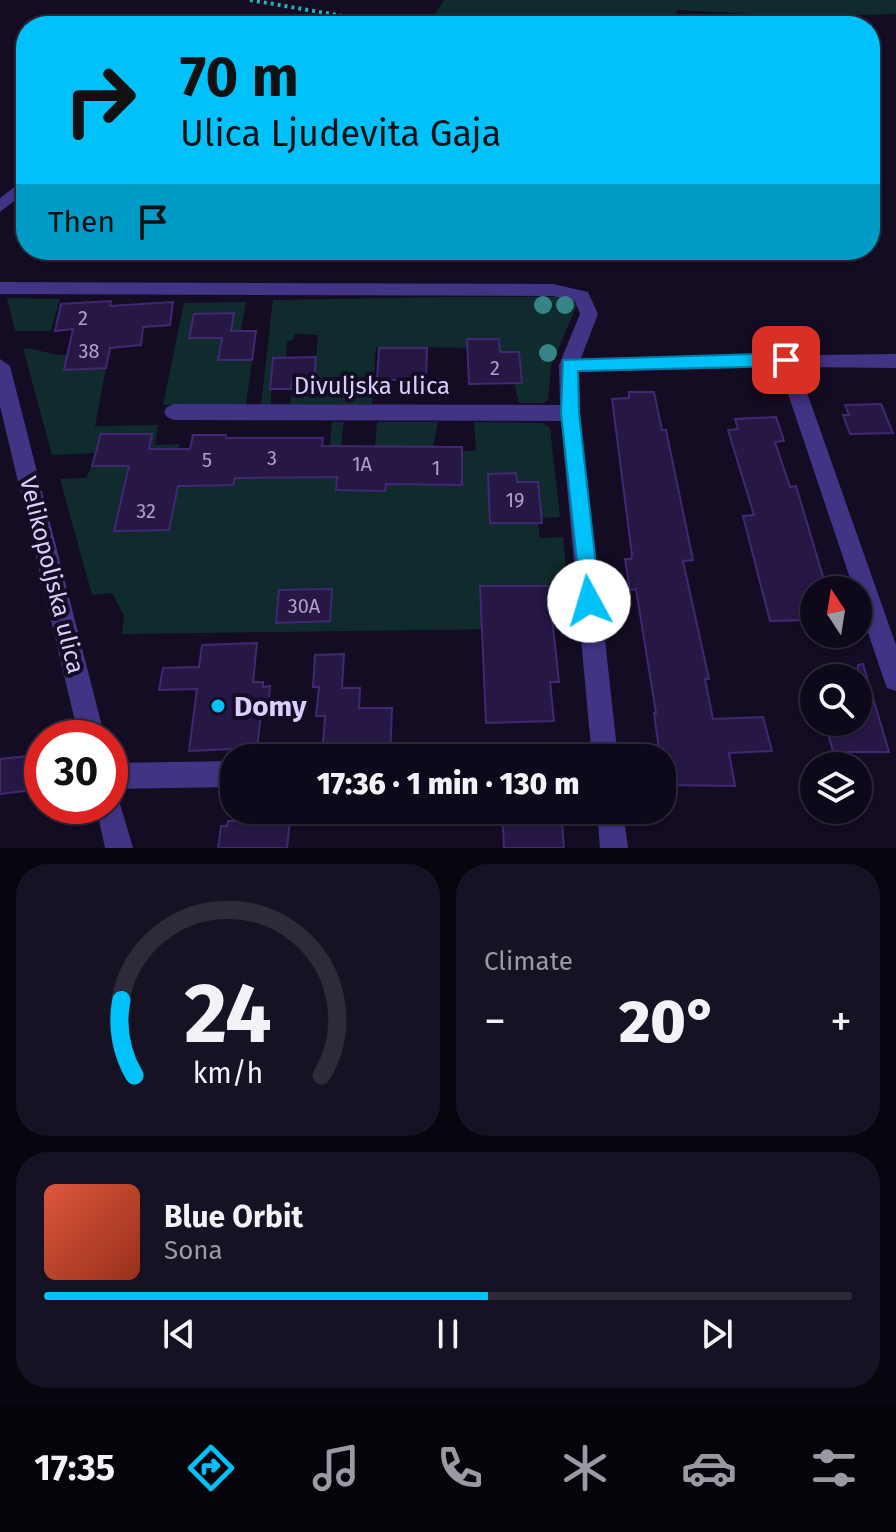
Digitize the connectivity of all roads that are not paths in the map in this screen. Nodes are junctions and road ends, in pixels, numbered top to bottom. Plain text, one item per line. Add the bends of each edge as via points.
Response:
1 (16, 192) edge
2 (0, 207) edge
3 (0, 288) edge
4 (786, 360) junction
5 (896, 361) edge
6 (569, 365) junction
7 (0, 366) edge
8 (174, 412) dead end
9 (570, 413) junction
10 (896, 680) edge
11 (88, 720) edge
12 (604, 744) edge
13 (220, 774) edge
14 (128, 776) edge
15 (113, 824) edge
16 (611, 824) edge
17 (119, 848) edge
18 (614, 848) edge

1 - 2 street
3 - 6 street via 572,292 582,296 589,314
4 - 5 street
4 - 6 street
4 - 10 street
6 - 9 street
7 - 11 street, Velikopoljska ulica
8 - 9 street, Divuljska ulica
9 - 12 street
13 - 14 street
15 - 17 street
16 - 18 street

